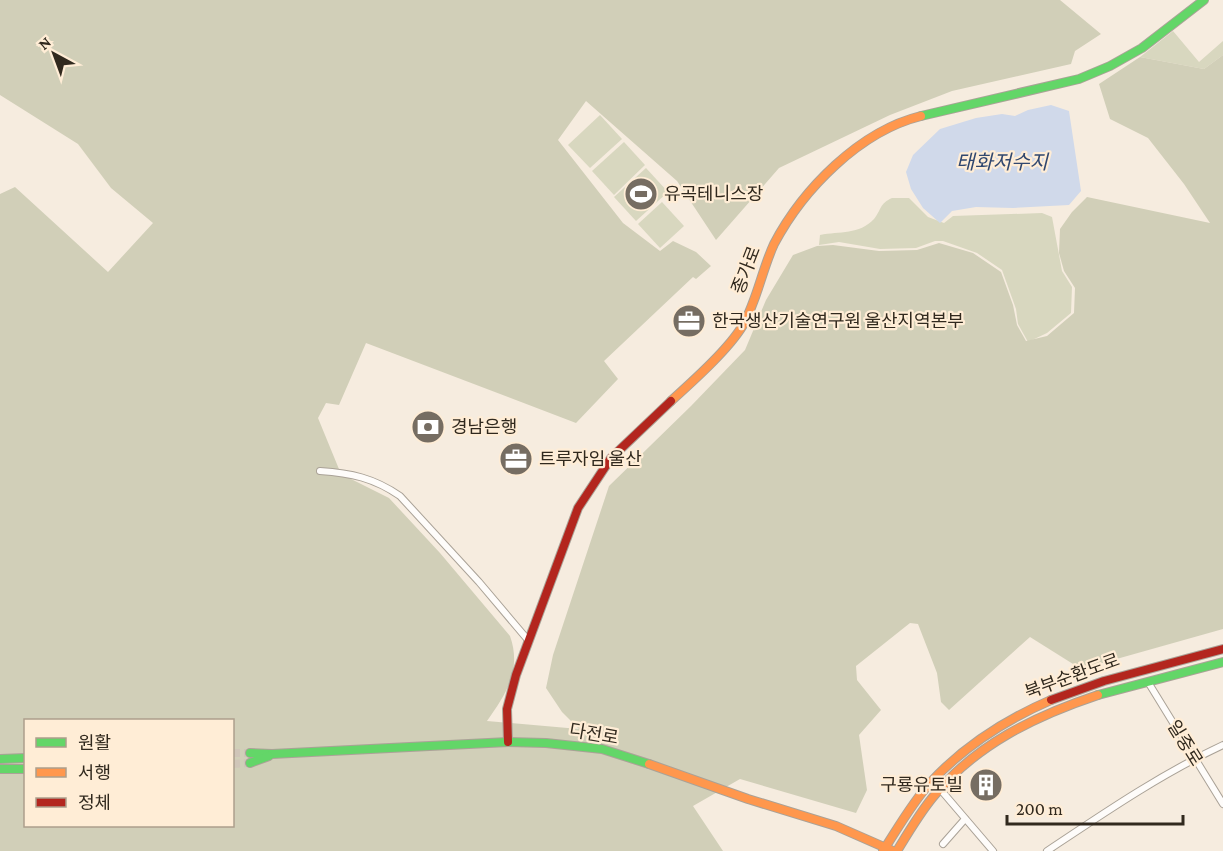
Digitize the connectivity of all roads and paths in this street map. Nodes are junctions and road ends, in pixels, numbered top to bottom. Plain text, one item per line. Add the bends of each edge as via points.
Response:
1 (1204, 0) edge
2 (320, 471) dead end
3 (528, 640) junction
4 (1223, 649) edge
5 (1223, 662) edge
6 (1148, 682) junction
7 (508, 742) junction
8 (1223, 744) edge
9 (250, 753) tunnel mouth
10 (272, 754) junction
11 (24, 758) edge
12 (1195, 758) junction
13 (0, 759) edge
14 (250, 763) tunnel mouth
15 (0, 769) edge
16 (24, 769) edge
17 (940, 789) junction
18 (1223, 804) edge
19 (965, 819) junction
20 (943, 844) dead end
21 (890, 850) edge
22 (993, 851) edge
23 (1047, 851) edge

1 - 3 main road, 종가로 via 1142,48 1110,66 1079,80 910,118 862,143 824,175 774,245 744,323 734,338 615,453 588,491
2 - 3 street via 358,475 400,496
3 - 7 main road, 종가로 via 507,709
4 - 21 main road, 북부순환도로 via 1063,694 998,725 931,782
5 - 6 main road, 북부순환도로
6 - 12 street, 일중로
6 - 17 main road, 북부순환도로 via 1066,705 1018,725 974,756
7 - 10 main road, 다전로
7 - 21 main road, 다전로 via 602,749 836,826
8 - 12 street
9 - 10 main road, 다전로
10 - 14 main road, 다전로
11 - 13 main road
12 - 18 street, 일중로
12 - 23 street
15 - 16 main road
17 - 19 street
17 - 21 main road, 북부순환도로
19 - 20 street
19 - 22 street

